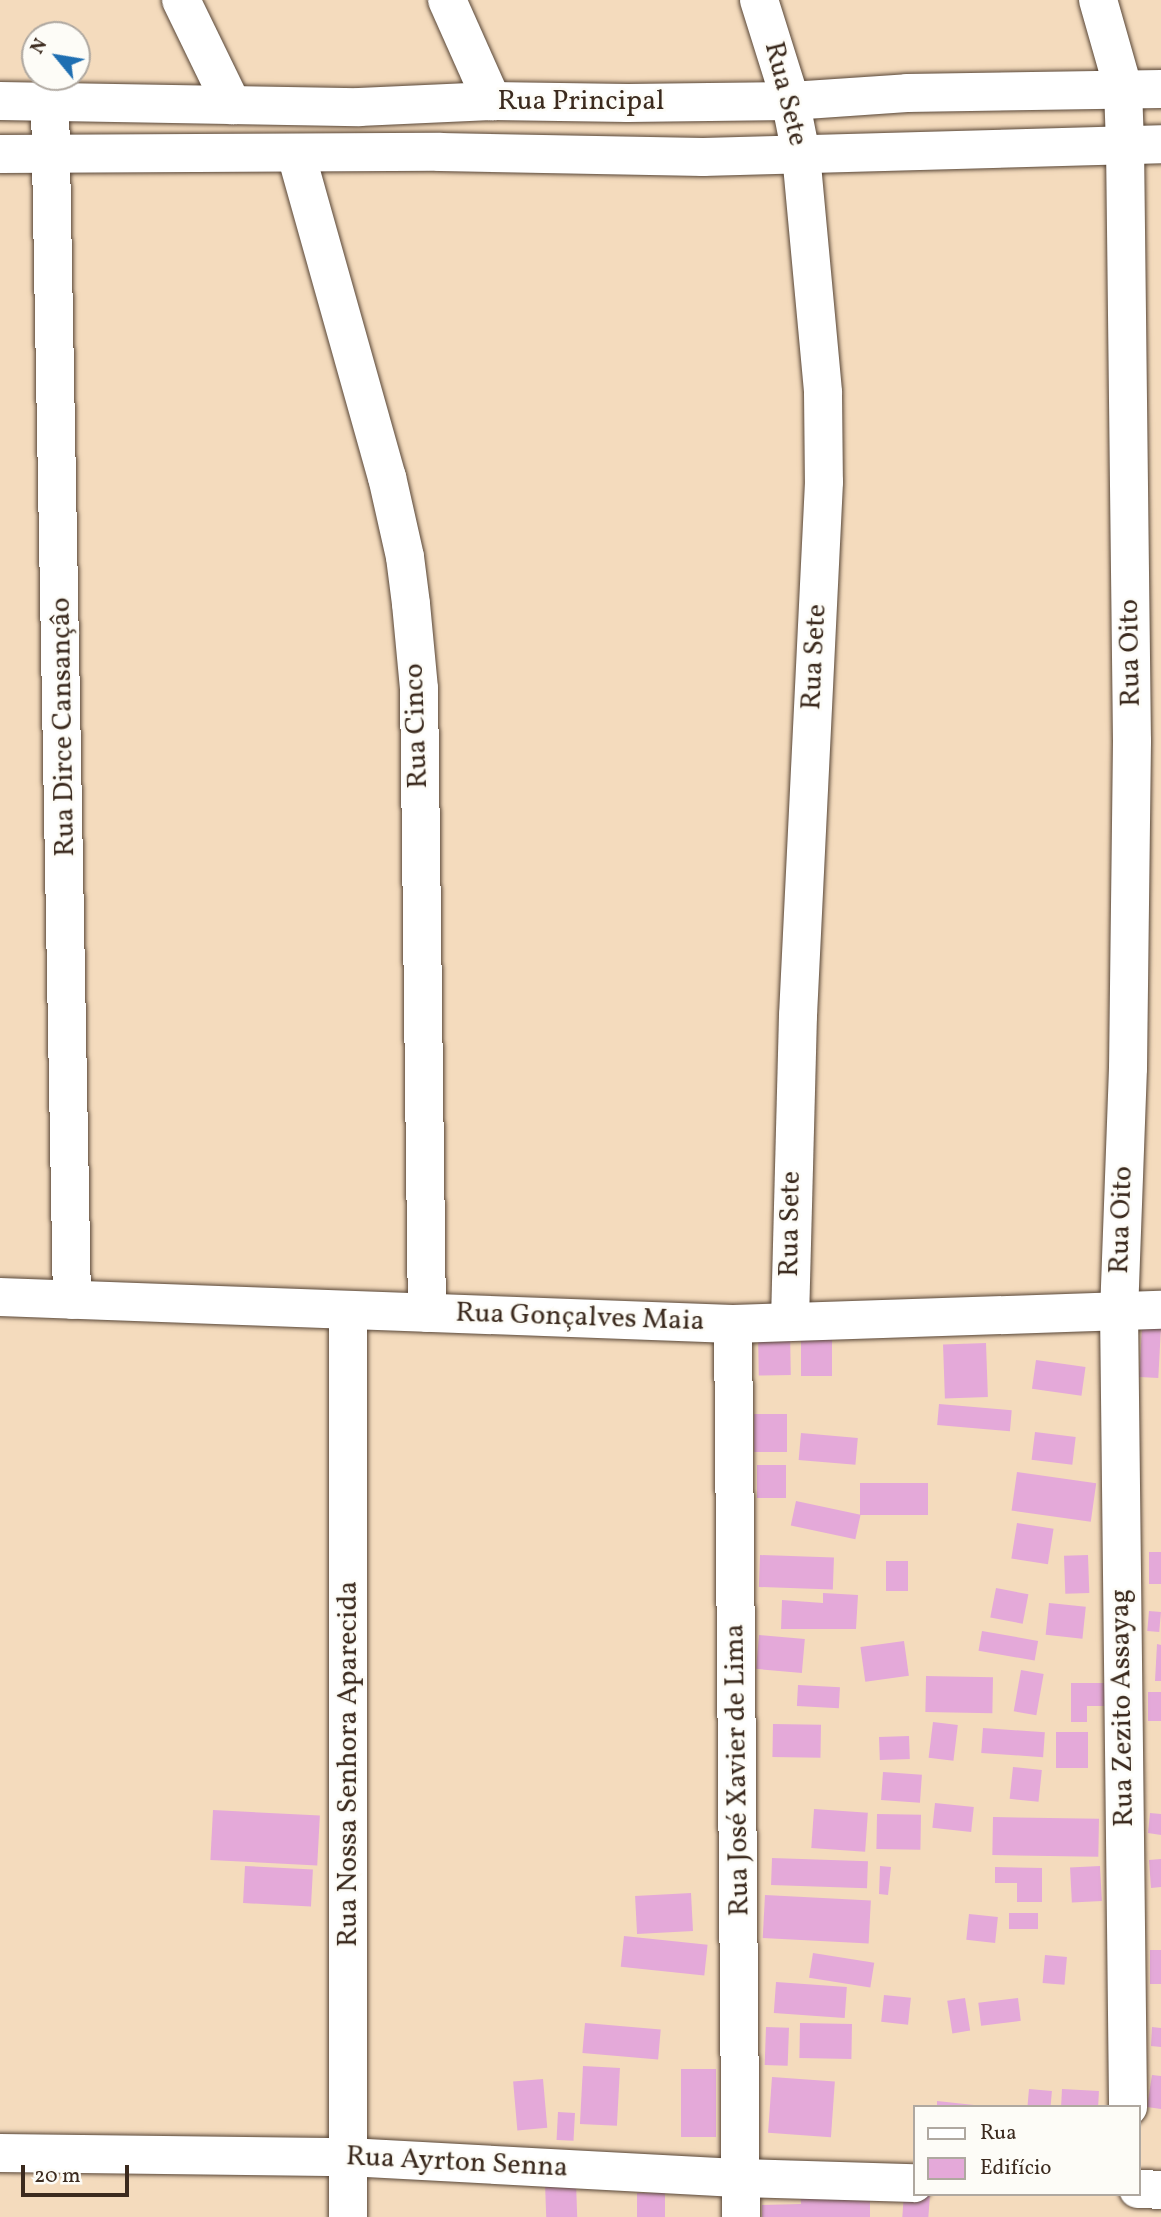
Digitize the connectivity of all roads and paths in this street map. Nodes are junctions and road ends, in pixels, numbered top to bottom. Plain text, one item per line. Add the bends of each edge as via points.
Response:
1 (181, 0) edge
2 (447, 0) edge
3 (759, 0) edge
4 (1098, 0) edge
5 (1123, 88) junction
6 (1161, 89) edge
7 (492, 101) junction
8 (791, 101) junction
9 (0, 102) edge
10 (50, 103) junction
11 (232, 105) junction
12 (1143, 144) edge
13 (52, 154) junction
14 (296, 154) junction
15 (801, 154) junction
16 (0, 155) edge
17 (0, 1297) edge
18 (72, 1300) junction
19 (1119, 1309) junction
20 (1161, 1310) edge
21 (348, 1312) junction
22 (427, 1313) junction
23 (790, 1321) junction
24 (733, 1324) junction
25 (1128, 2105) edge
26 (0, 2153) edge
27 (348, 2157) junction
28 (741, 2178) junction
29 (912, 2183) edge
30 (1140, 2189) edge
31 (1161, 2190) edge
32 (1129, 2196) edge
33 (348, 2217) edge
34 (741, 2217) edge
35 (1129, 2217) edge

1 - 11 street
2 - 7 street
3 - 8 street, Rua Sete
4 - 5 street, Rua Oito
5 - 6 street, Rua Principal
5 - 8 street, Rua Principal
5 - 12 street, Rua Oito
7 - 8 street, Rua Principal
7 - 11 street, Rua Principal via 359,107
8 - 15 street, Rua Sete
9 - 10 street, Rua Principal
10 - 11 street, Rua Principal
10 - 13 street, Rua Dirce Cansançâo
12 - 15 street, Rua Principal
12 - 19 street, Rua Oito via 1128,1054
13 - 14 street, Rua Principal
13 - 16 street, Rua Principal
13 - 18 street, Rua Dirce Cansançâo
14 - 15 street, Rua Principal
14 - 22 street, Rua Cinco via 387,477 411,604 419,689
15 - 23 street, Rua Sete via 823,393 824,482 798,1015
17 - 18 street, Rua Gonçalves Maia
18 - 21 street, Rua Gonçalves Maia
19 - 20 street, Rua Gonçalves Maia
19 - 23 street, Rua Gonçalves Maia
19 - 25 street, Rua Zezito Assayag
21 - 22 street, Rua Gonçalves Maia
21 - 27 street, Rua Nossa Senhora Aparecida
22 - 24 street, Rua Gonçalves Maia
23 - 24 street, Rua Gonçalves Maia
24 - 28 street, Rua José Xavier de Lima
26 - 27 street, Rua Ayrton Senna
27 - 28 street, Rua Ayrton Senna
27 - 33 street, Rua Nossa Senhora Aparecida
28 - 29 street, Rua Ayrton Senna
28 - 34 street, Rua José Xavier de Lima
30 - 31 street
32 - 35 street

